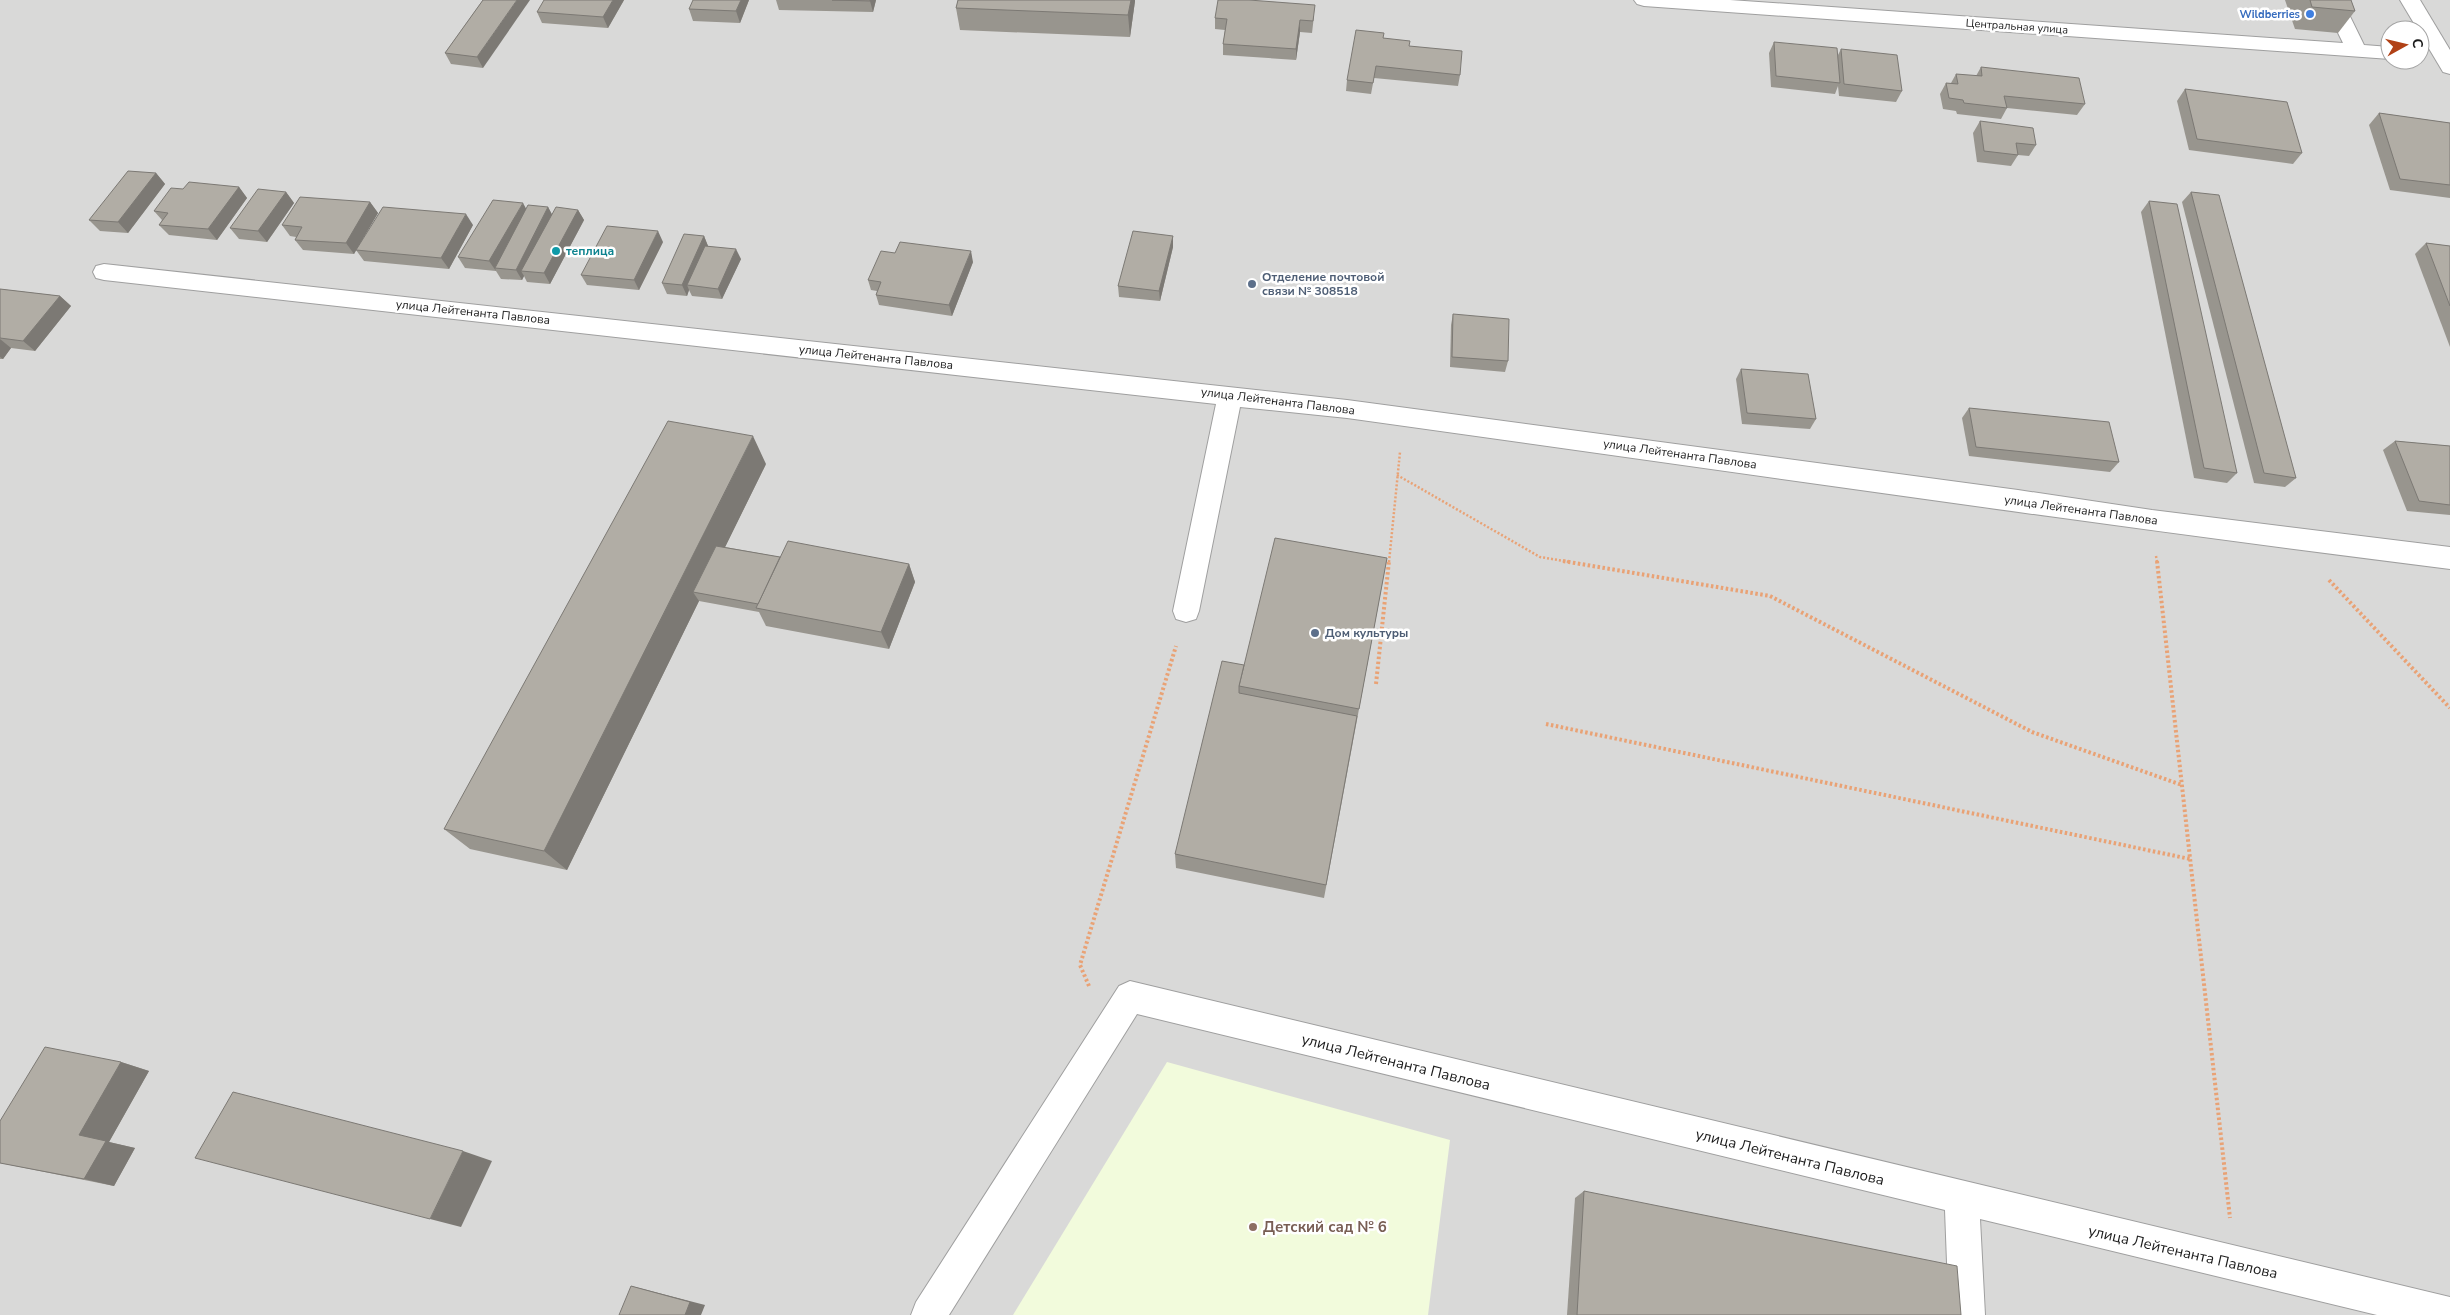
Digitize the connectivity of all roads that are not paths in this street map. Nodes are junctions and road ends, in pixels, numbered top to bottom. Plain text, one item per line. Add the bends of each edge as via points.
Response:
1 (1644, 0) edge
2 (2332, 0) edge
3 (2410, 0) edge
4 (2356, 50) junction
5 (2380, 52) edge
6 (2430, 58) edge
7 (2446, 62) edge
8 (104, 272) dead end
9 (1230, 395) junction
10 (2450, 558) edge
11 (1186, 611) road end
12 (1962, 1198) junction
13 (929, 1315) edge
14 (1967, 1315) edge
15 (2450, 1315) edge

1 - 4 street, Центральная улица
2 - 4 street
3 - 7 street
4 - 5 street, Центральная улица
6 - 7 street
8 - 9 street, улица Лейтенанта Павлова
9 - 10 street, улица Лейтенанта Павлова via 1404,416 2152,521
9 - 11 street
12 - 13 street, улица Лейтенанта Павлова via 1130,997
12 - 14 street
12 - 15 street, улица Лейтенанта Павлова

